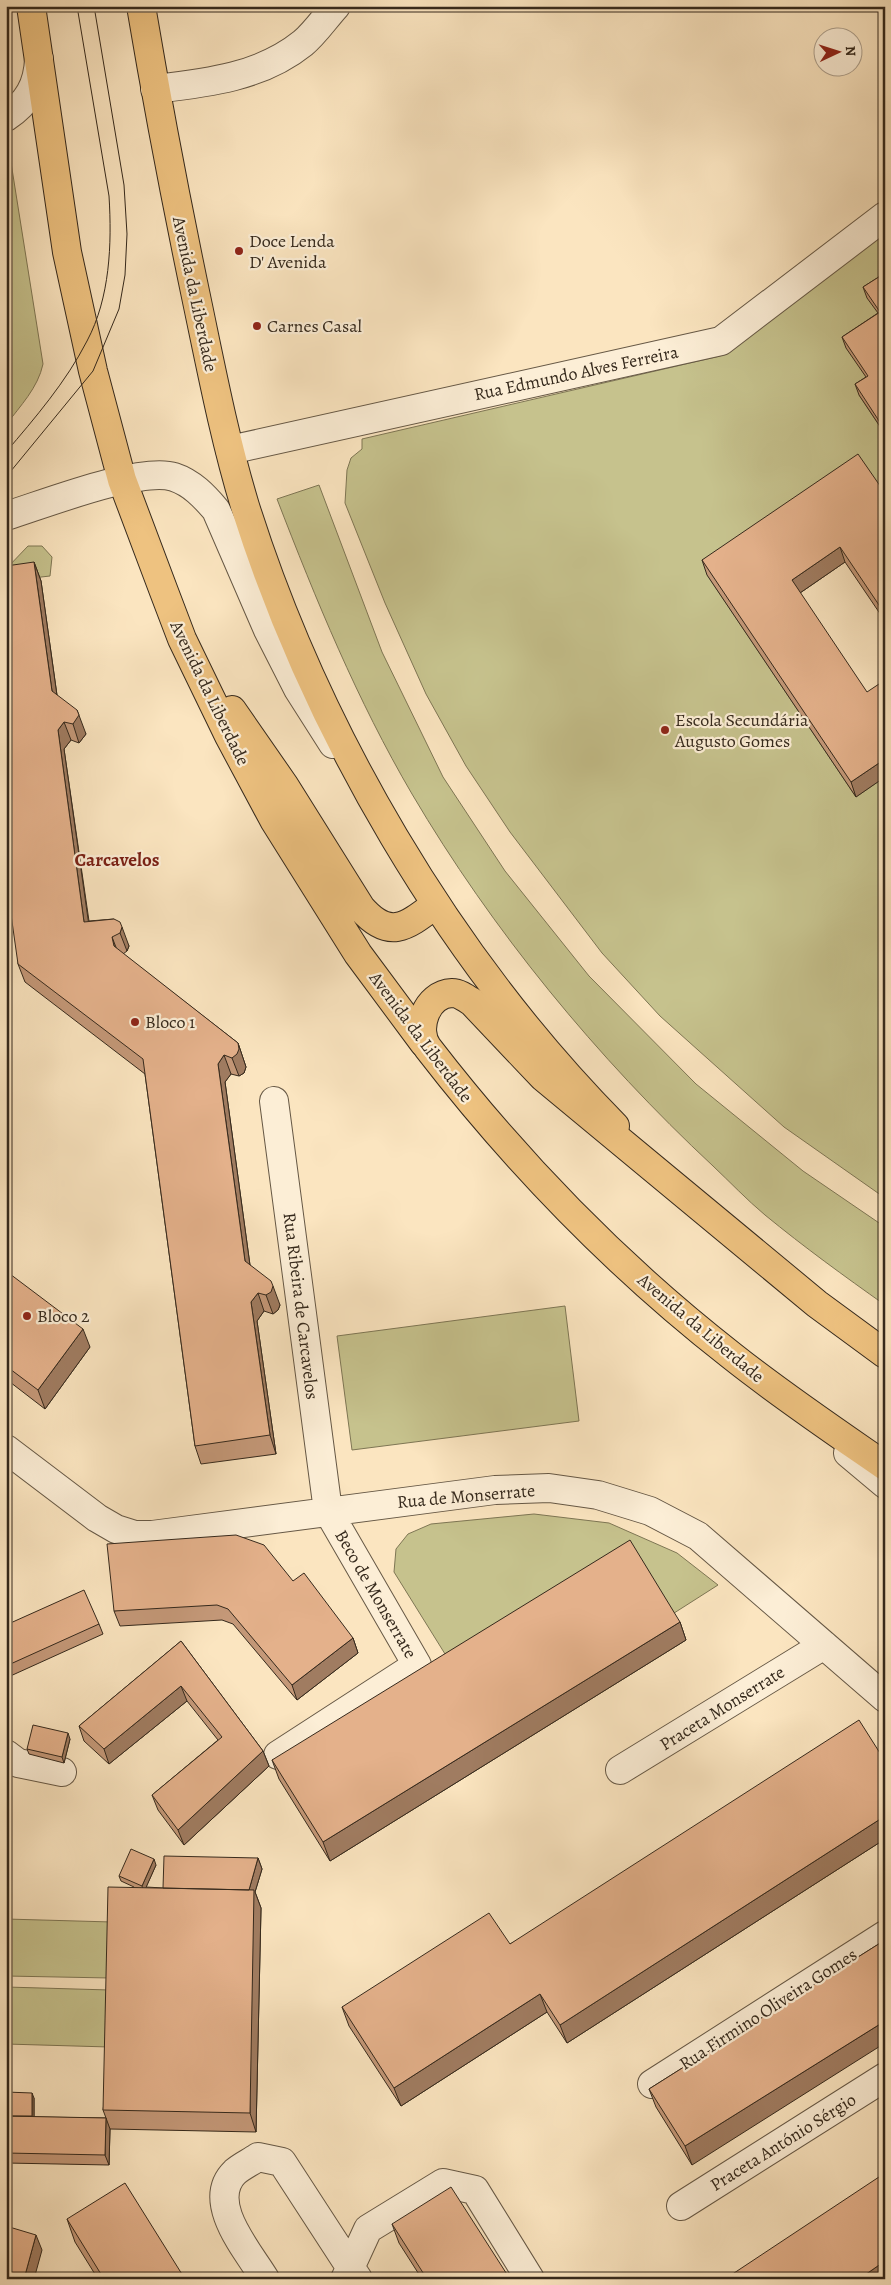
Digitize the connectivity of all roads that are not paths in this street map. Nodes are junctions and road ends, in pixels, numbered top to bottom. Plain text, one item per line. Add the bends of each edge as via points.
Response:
1 (31, 6) edge
2 (141, 6) edge
3 (336, 6) edge
4 (39, 58) junction
5 (155, 88) junction
6 (6, 117) edge
7 (885, 216) edge
8 (230, 450) junction
9 (122, 480) junction
10 (6, 516) edge
11 (182, 639) junction
12 (383, 821) junction
13 (436, 904) junction
14 (424, 1043) junction
15 (274, 1101) dead end
16 (686, 1195) junction
17 (885, 1354) edge
18 (759, 1378) junction
19 (6, 1449) edge
20 (885, 1466) edge
21 (885, 1484) edge
22 (328, 1511) junction
23 (824, 1645) junction
24 (885, 1698) edge
25 (6, 1754) edge
26 (278, 1755) edge
27 (620, 1770) dead end
28 (62, 1772) dead end
29 (885, 1935) edge
30 (885, 2077) edge
31 (652, 2084) dead end
32 (681, 2206) dead end
33 (351, 2274) edge
34 (265, 2279) edge
35 (530, 2279) edge

1 - 4 main road, Avenida da Liberdade
2 - 5 main road, Avenida da Liberdade
3 - 5 street via 303,43 270,64 234,77
4 - 6 street via 33,89 17,110
4 - 9 main road, Avenida da Liberdade via 67,252 93,371
5 - 8 main road, Avenida da Liberdade via 216,396
7 - 8 street, Rua Edmundo Alves Ferreira via 720,341
8 - 12 main road, Avenida da Liberdade via 264,560 303,659
9 - 10 street
9 - 11 main road, Avenida da Liberdade
9 - 12 street, Avenida da Liberdade via 172,476 204,494 216,510 268,630 298,689
11 - 13 main road via 284,785 360,908 371,920 382,927 402,928
11 - 14 main road, Avenida da Liberdade via 274,820 358,954
12 - 13 main road, Avenida da Liberdade
13 - 16 main road, Avenida da Liberdade via 473,957 549,1053 612,1122
14 - 16 main road via 421,1028 430,1005 441,996 462,996 482,1012 543,1077
14 - 18 main road, Avenida da Liberdade via 464,1095 540,1181 622,1262
15 - 22 street, Rua Ribeira de Carcavelos
16 - 17 main road, Avenida da Liberdade via 817,1304
18 - 20 main road, Avenida da Liberdade
18 - 21 street
19 - 22 street, Rua de Monserrate via 97,1518 135,1535
22 - 23 street, Rua de Monserrate via 495,1490 549,1488 598,1495 650,1511 698,1536
22 - 26 street, Beco de Monserrate via 417,1665
23 - 24 street, Rua de Monserrate
23 - 27 street, Praceta Monserrate
25 - 28 street via 18,1763
29 - 31 street, Rua Firmino Oliveira Gomes
30 - 32 street, Praceta António Sérgio
33 - 34 street via 282,2162 258,2157 234,2173 224,2194 227,2218
33 - 35 street via 368,2229 443,2183 474,2190

